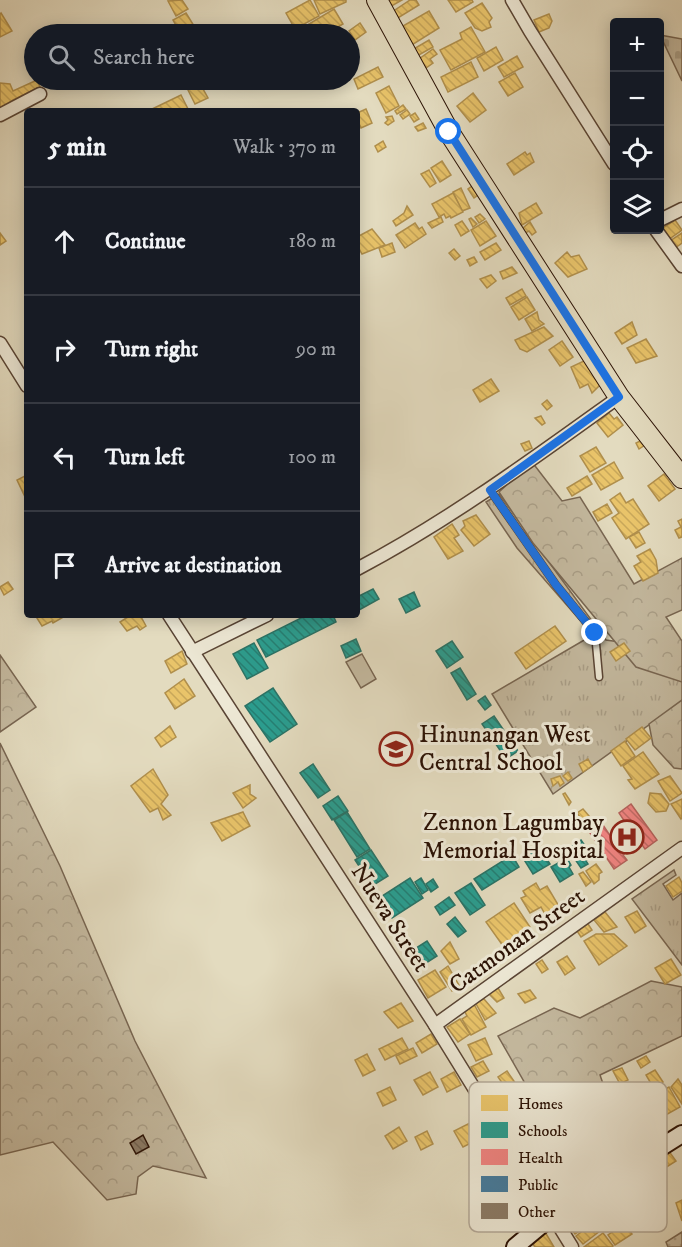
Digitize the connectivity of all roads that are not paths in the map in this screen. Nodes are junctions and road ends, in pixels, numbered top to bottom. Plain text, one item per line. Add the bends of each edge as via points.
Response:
1 (377, 0) edge
2 (512, 0) edge
3 (40, 94) dead end
4 (0, 115) edge
5 (610, 157) edge
6 (682, 209) edge
7 (664, 218) edge
8 (659, 234) edge
9 (682, 266) edge
10 (0, 342) edge
11 (24, 381) edge
12 (619, 397) junction
13 (682, 478) edge
14 (490, 490) junction
15 (360, 567) edge
16 (171, 618) edge
17 (261, 618) edge
18 (192, 651) junction
19 (599, 677) dead end
20 (682, 848) edge
21 (435, 1025) junction
22 (470, 1082) edge
23 (682, 1134) edge
24 (667, 1143) edge
25 (533, 1232) edge
26 (562, 1232) edge
27 (515, 1247) edge
28 (572, 1247) edge

1 - 12 main road via 449,132
2 - 5 street
3 - 4 street
6 - 7 street
8 - 9 street
10 - 11 street
12 - 13 main road
12 - 14 street
14 - 15 street
14 - 19 lane via 556,585 595,633
16 - 18 street, Nueva Street
17 - 18 street
18 - 21 street, Nueva Street
20 - 21 street, Catmonan Street
21 - 22 street, Nueva Street
23 - 24 street
25 - 27 street
26 - 28 street, Nueva Street

